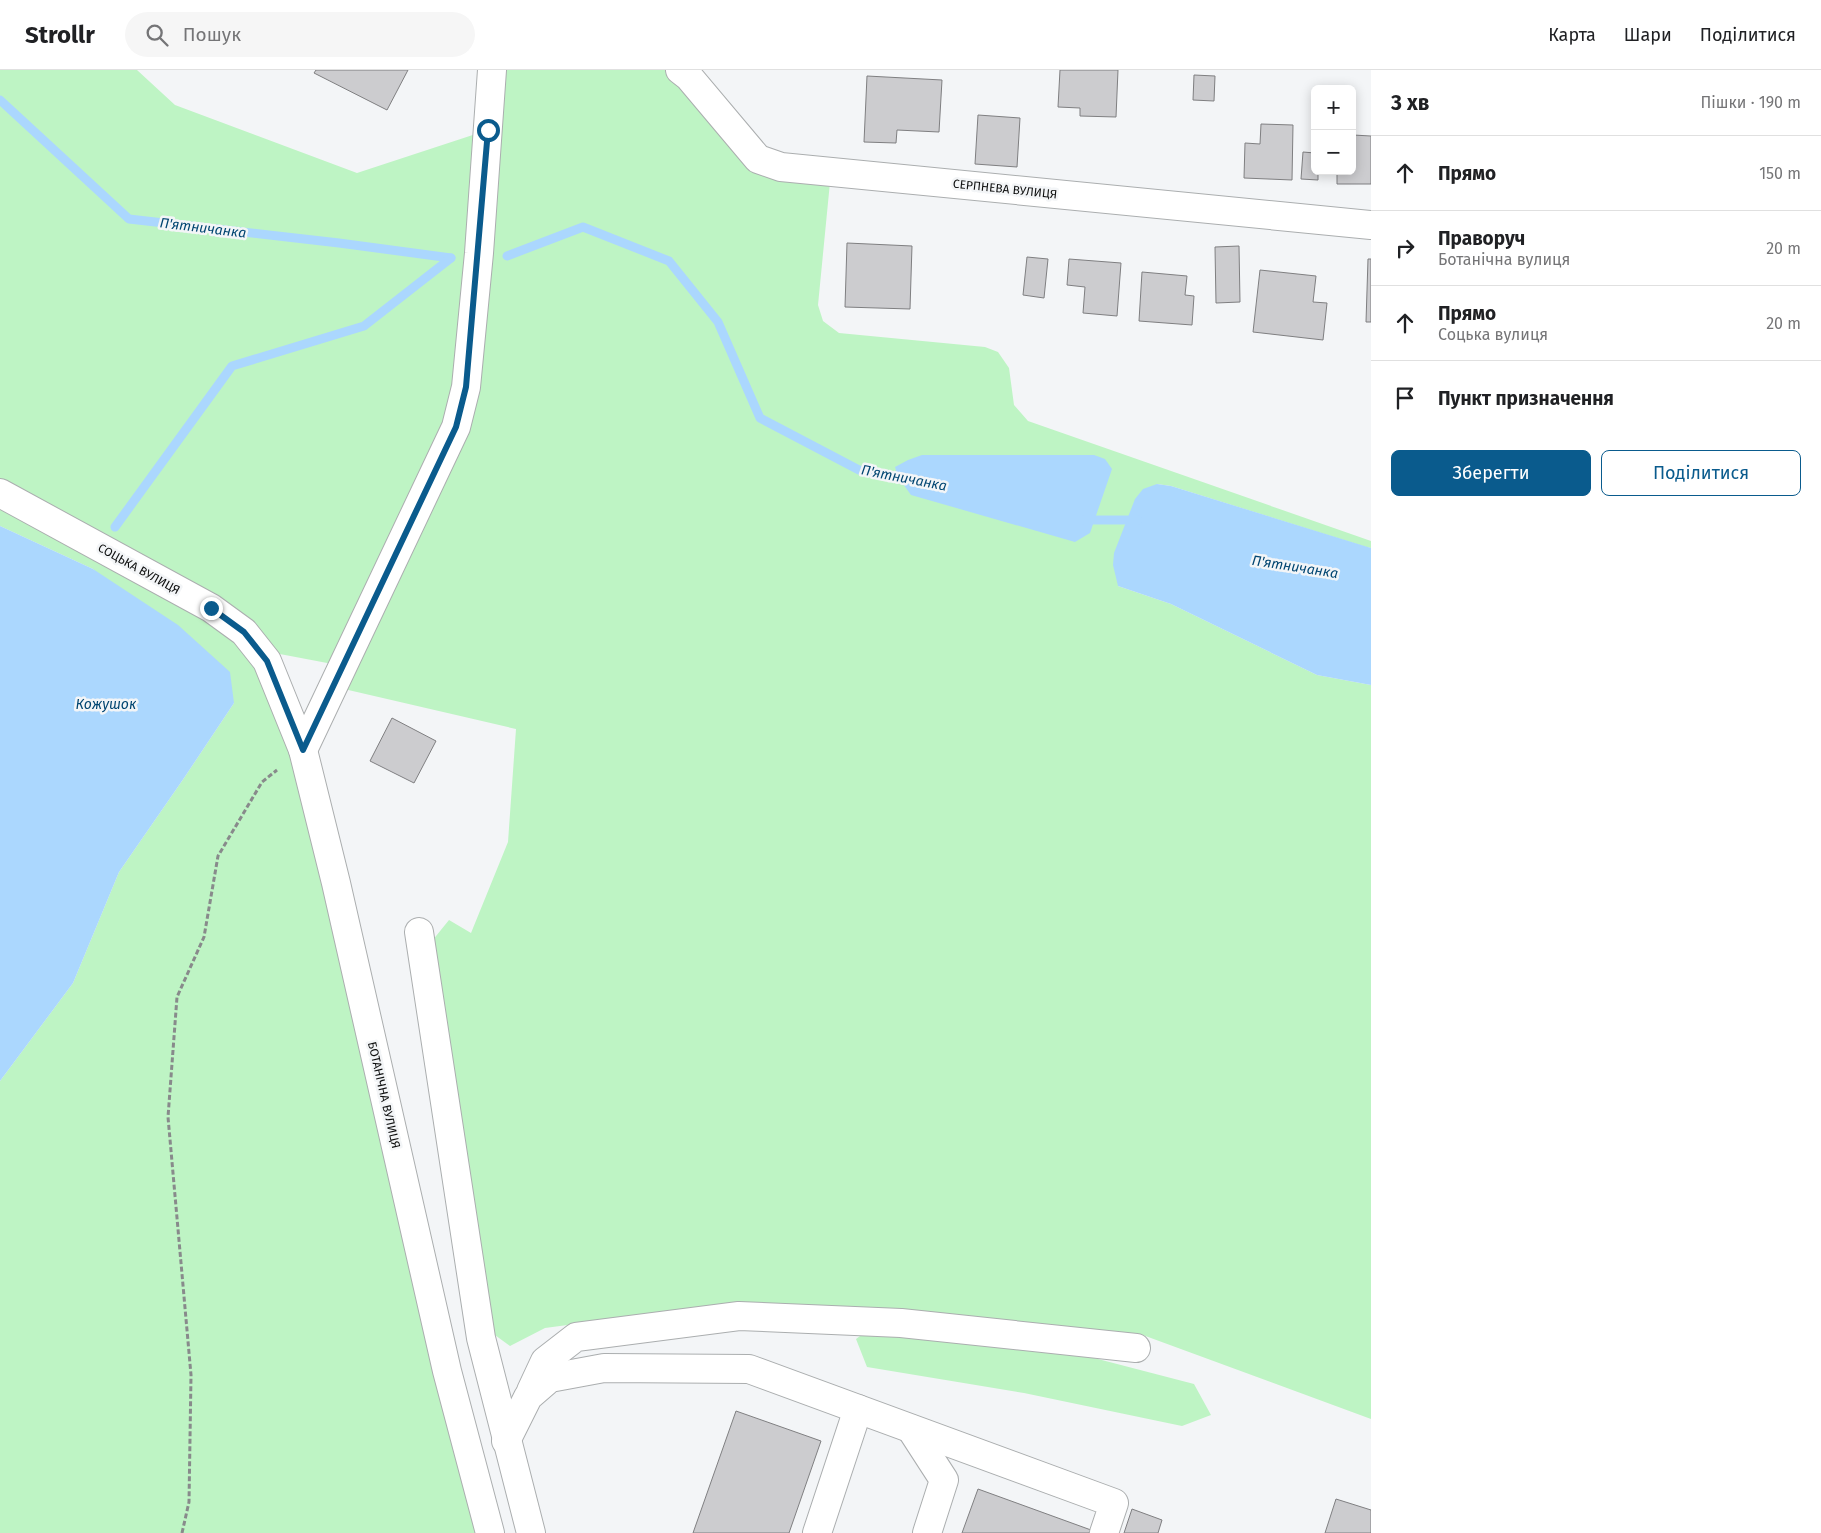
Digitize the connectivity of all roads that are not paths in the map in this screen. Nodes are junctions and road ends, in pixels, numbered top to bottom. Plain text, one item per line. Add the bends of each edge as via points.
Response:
1 (492, 70) edge
2 (680, 70) edge
3 (1371, 225) edge
4 (0, 493) edge
5 (267, 661) joint
6 (303, 750) junction
7 (420, 932) dead end
8 (1136, 1348) dead end
9 (528, 1397) junction
10 (858, 1409) junction
11 (911, 1428) junction
12 (506, 1441) junction
13 (490, 1533) edge
14 (531, 1533) edge
15 (817, 1533) edge
16 (927, 1533) edge
17 (1104, 1533) edge

1 - 6 street via 466,387 456,427
2 - 3 street, СЕРПНЕВА ВУЛИЦЯ via 758,159 781,167
4 - 5 street, СОЦЬКА ВУЛИЦЯ via 211,608 244,632
5 - 6 street, БОТАНІЧНА ВУЛИЦЯ
6 - 13 street, БОТАНІЧНА ВУЛИЦЯ via 447,1371
7 - 12 street via 481,1338
8 - 9 street via 901,1323 738,1316 576,1336 545,1361
9 - 10 street via 550,1378 604,1368 749,1369
9 - 12 street
10 - 11 street
10 - 15 street
11 - 16 street via 944,1480
11 - 17 street via 1114,1503
12 - 14 street

